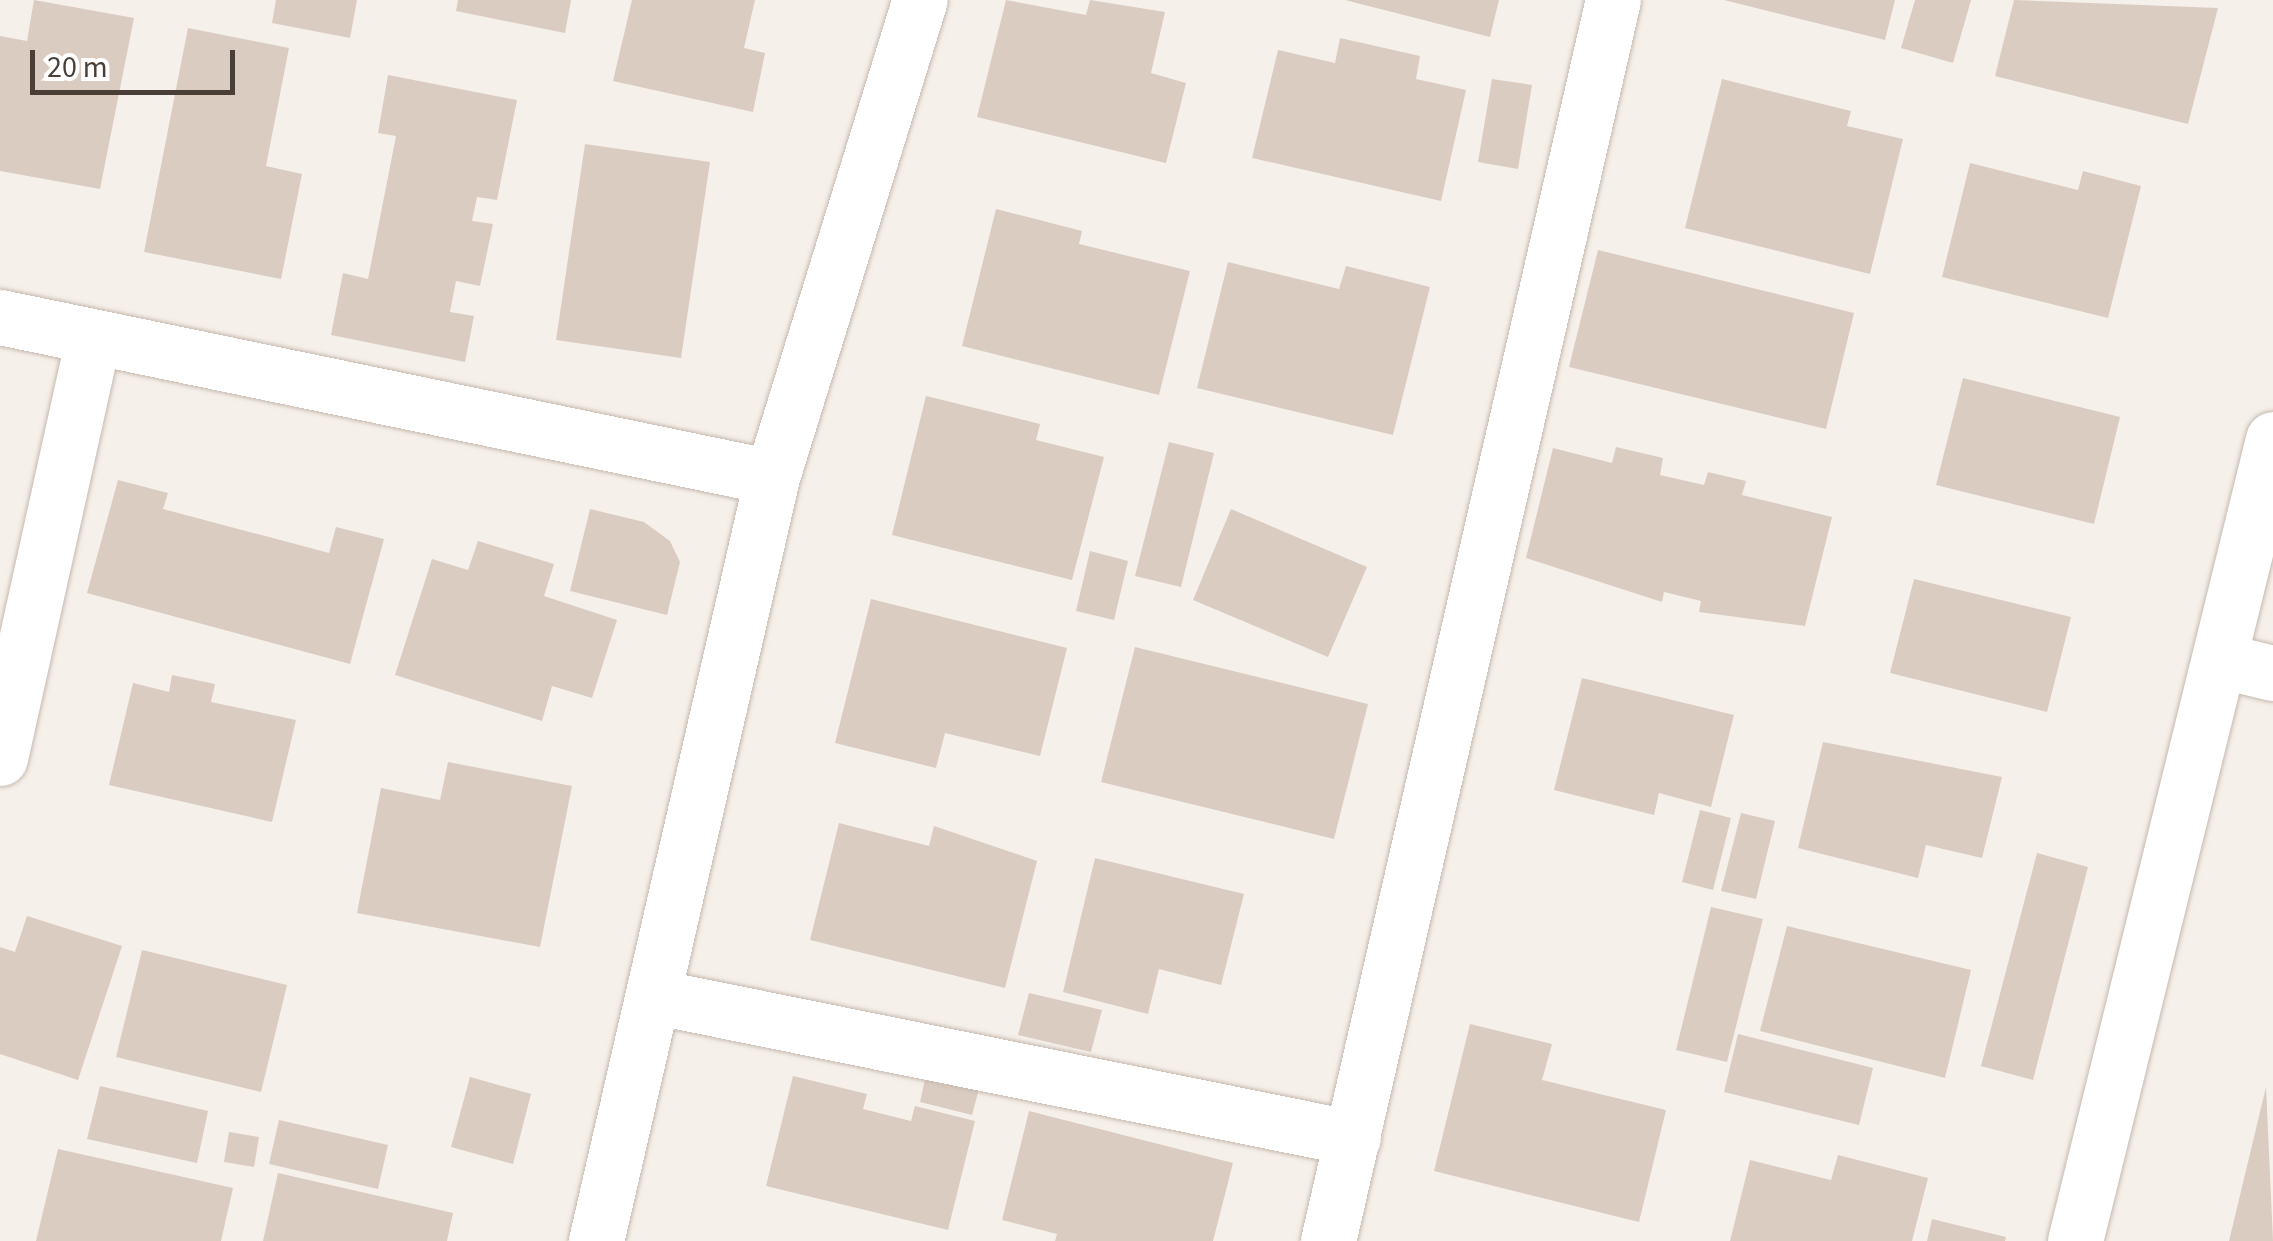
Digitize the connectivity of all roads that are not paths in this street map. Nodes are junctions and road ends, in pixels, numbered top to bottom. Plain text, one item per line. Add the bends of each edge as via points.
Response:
1 (920, 0) edge
2 (1613, 0) edge
3 (0, 317) edge
4 (93, 340) junction
5 (2273, 438) edge
6 (772, 478) junction
7 (2248, 667) edge
8 (0, 758) edge
9 (657, 997) junction
10 (1353, 1138) junction
11 (596, 1241) edge
12 (1328, 1241) edge
13 (2075, 1241) edge

1 - 6 street
2 - 10 street
3 - 4 street
4 - 6 street
4 - 8 street
5 - 7 street
6 - 9 street
7 - 13 street
9 - 10 street
9 - 11 street
10 - 12 street

